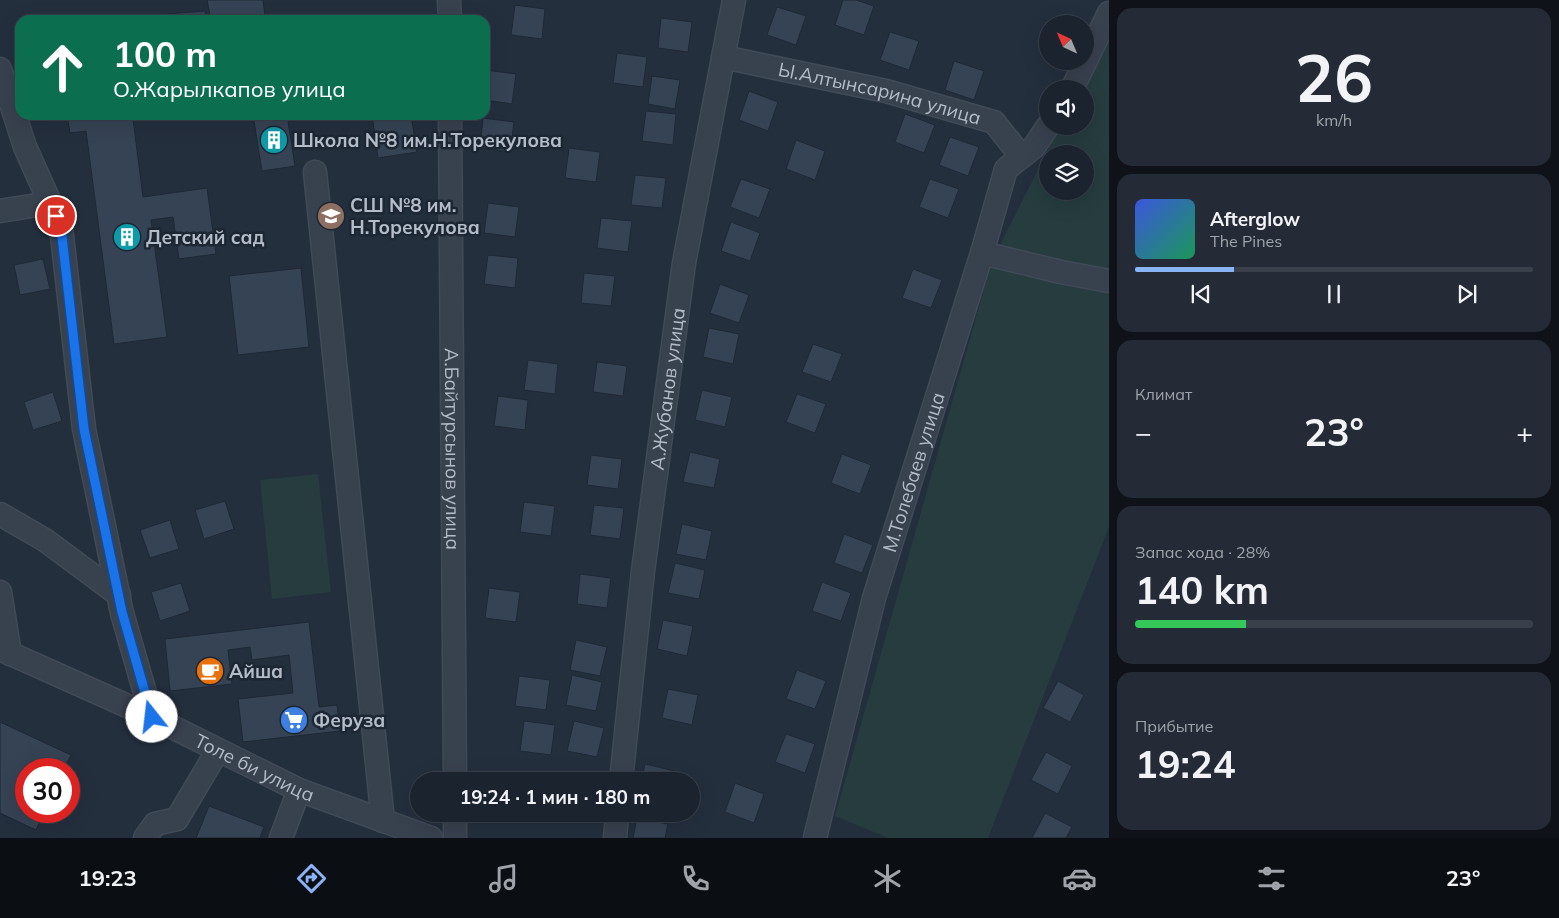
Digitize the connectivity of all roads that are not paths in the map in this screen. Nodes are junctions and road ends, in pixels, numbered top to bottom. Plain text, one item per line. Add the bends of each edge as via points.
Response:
1 (449, 0) edge
2 (734, 0) edge
3 (1109, 13) edge
4 (450, 15) edge
5 (724, 57) junction
6 (0, 69) edge
7 (1076, 80) edge
8 (15, 116) edge
9 (16, 120) edge
10 (450, 120) edge
11 (1042, 135) edge
12 (1022, 156) junction
13 (315, 172) dead end
14 (50, 204) junction
15 (0, 211) edge
16 (982, 253) junction
17 (1109, 281) edge
18 (0, 514) edge
19 (0, 592) edge
20 (119, 595) junction
21 (5, 652) edge
22 (152, 717) junction
23 (218, 750) junction
24 (455, 772) edge
25 (622, 772) edge
26 (299, 790) junction
27 (384, 821) junction
28 (455, 822) edge
29 (616, 822) edge
30 (153, 833) edge
31 (281, 838) edge
32 (431, 838) edge
33 (456, 838) edge
34 (615, 838) edge
35 (814, 838) edge

1 - 4 street
2 - 5 street, А.Жубанов улица
3 - 7 street
5 - 12 street, Ы.Алтынсарина улица via 886,91 994,122
5 - 25 street, А.Жубанов улица via 684,263 643,571
6 - 8 street
9 - 14 street
10 - 24 street, А.Байтурсынов улица
11 - 12 street, М.Толебаев улица
12 - 16 street, М.Толебаев улица via 1006,169
13 - 27 street
14 - 15 street
14 - 20 street via 61,228 84,429
16 - 17 street
16 - 35 street, М.Толебаев улица via 874,598
18 - 20 street via 45,540
19 - 21 street
20 - 22 street
21 - 22 street, Толе би улица
22 - 23 street, Толе би улица
23 - 26 street, Толе би улица
23 - 30 street via 177,819
26 - 27 street, Толе би улица
26 - 31 street
27 - 32 street, Толе би улица
28 - 33 street
29 - 34 street

